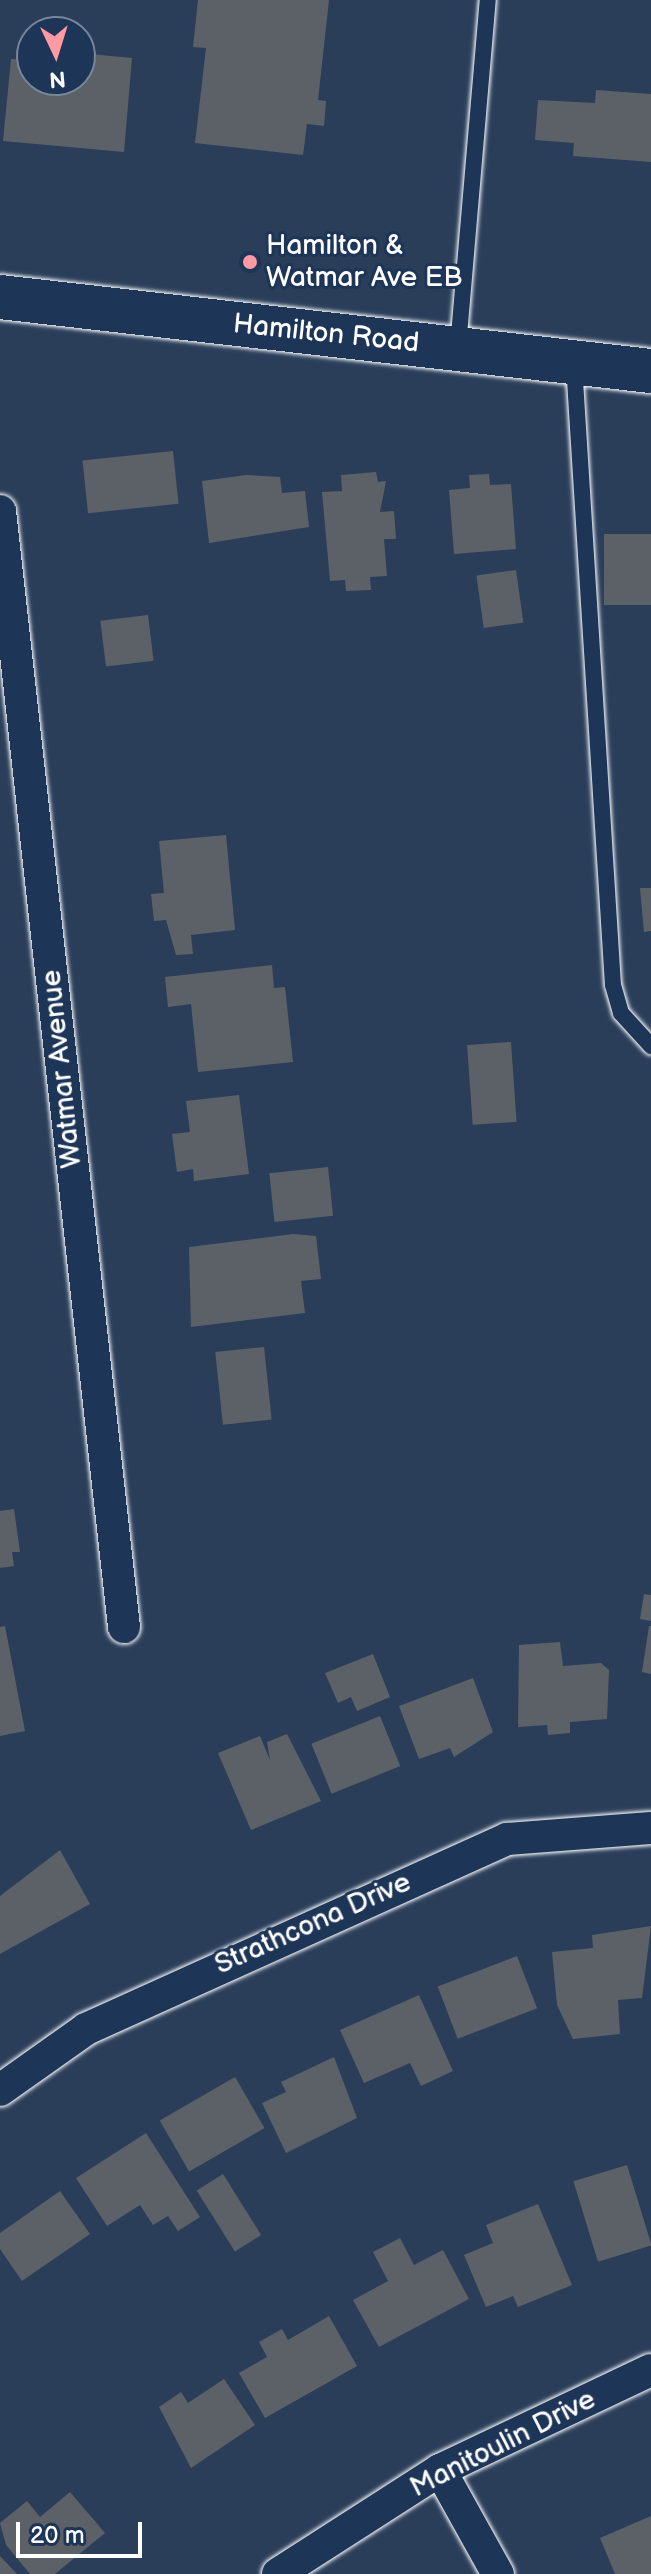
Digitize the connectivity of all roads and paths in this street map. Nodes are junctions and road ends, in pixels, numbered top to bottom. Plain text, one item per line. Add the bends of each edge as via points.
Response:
1 (488, 0) edge
2 (0, 297) edge
3 (458, 349) junction
4 (574, 362) junction
5 (651, 371) edge
6 (0, 511) edge
7 (651, 1046) edge
8 (124, 1627) dead end
9 (651, 1828) edge
10 (0, 2090) edge
11 (651, 2370) edge
12 (440, 2470) junction
13 (278, 2574) edge
14 (498, 2574) edge

1 - 3 lane
2 - 3 main road, Hamilton Road
3 - 4 main road, Hamilton Road
4 - 5 main road, Hamilton Road
4 - 7 lane via 613,985 621,1013
6 - 8 street, Watmar Avenue
9 - 10 street, Strathcona Drive via 507,1839 86,2029
11 - 12 street, Manitoulin Drive
12 - 13 street, Manitoulin Drive
12 - 14 street

